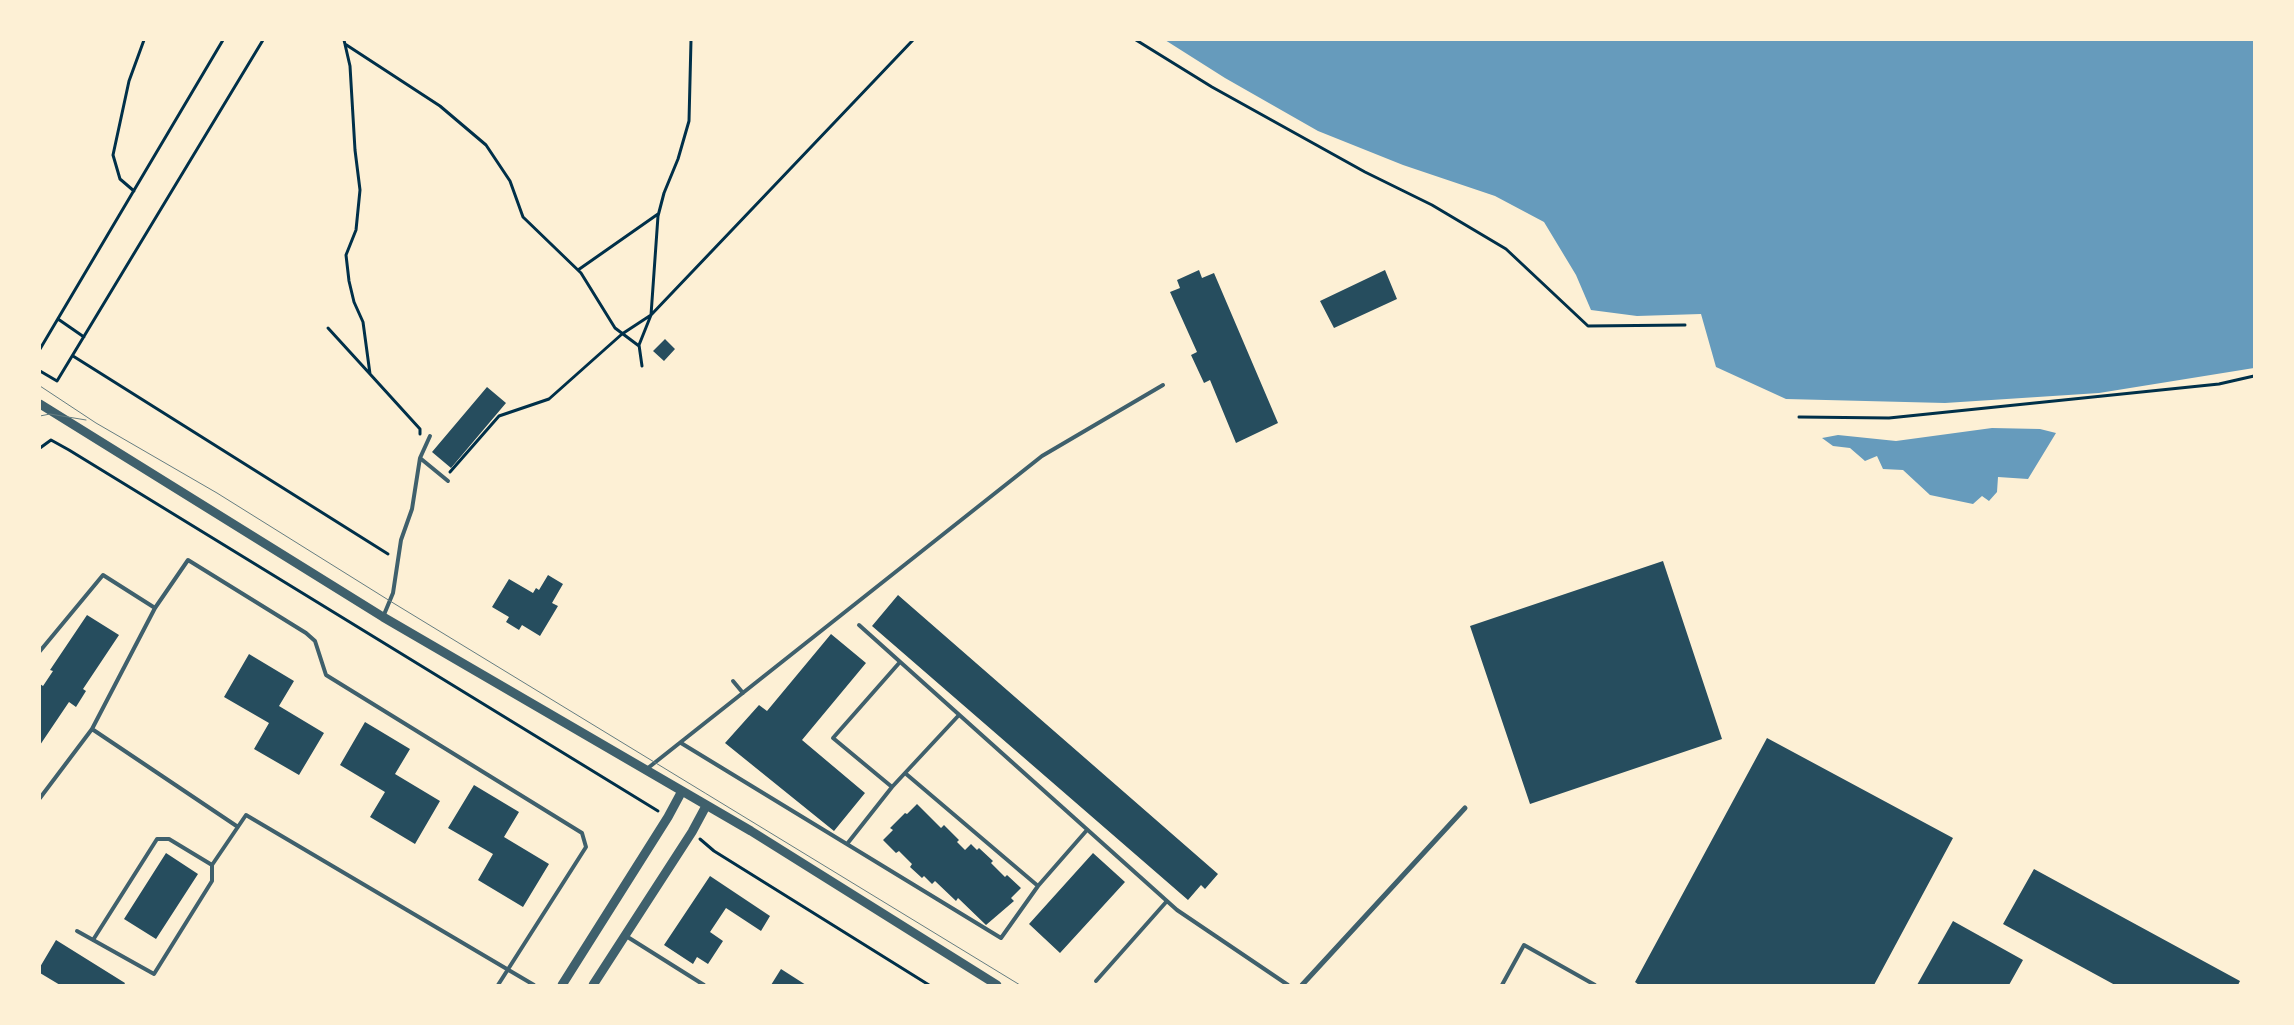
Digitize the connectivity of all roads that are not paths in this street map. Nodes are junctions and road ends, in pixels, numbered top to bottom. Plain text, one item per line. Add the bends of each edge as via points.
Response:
1 (1163, 385) dead end
2 (41, 405) edge
3 (430, 436) dead end
4 (420, 458) junction
5 (446, 480) road end
6 (155, 608) junction
7 (383, 617) junction
8 (858, 625) dead end
9 (40, 651) edge
10 (900, 662) junction
11 (733, 681) dead end
12 (743, 693) junction
13 (959, 715) junction
14 (92, 729) junction
15 (681, 743) junction
16 (646, 769) junction
17 (905, 773) junction
18 (892, 787) junction
19 (682, 791) junction
20 (40, 798) edge
21 (706, 806) junction
22 (1465, 808) dead end
23 (238, 826) junction
24 (1087, 830) junction
25 (847, 844) junction
26 (212, 865) junction
27 (1038, 886) junction
28 (1167, 901) junction
29 (77, 931) dead end
30 (625, 936) junction
31 (94, 940) junction
32 (508, 970) junction
33 (1096, 982) dead end
34 (498, 985) edge
35 (534, 985) edge
36 (562, 985) edge
37 (593, 985) edge
38 (704, 985) edge
39 (998, 985) edge
40 (1288, 985) edge
41 (1302, 985) edge
42 (1502, 985) edge
43 (1595, 985) edge

1 - 12 lane via 1042,456
2 - 7 street
3 - 4 lane
4 - 5 lane
4 - 7 lane via 412,510 401,540 393,593
6 - 9 lane via 103,575
6 - 14 lane
6 - 32 lane via 188,560 306,633 315,641 326,675 582,833 586,848
7 - 16 street
8 - 10 lane
10 - 13 lane
10 - 18 lane via 833,738
11 - 12 lane
12 - 15 lane
13 - 17 lane
13 - 24 lane
14 - 20 lane
14 - 23 lane
15 - 16 lane
15 - 25 lane
16 - 19 street
17 - 18 lane
17 - 27 lane
18 - 25 lane
19 - 21 street
19 - 36 street
21 - 30 street
21 - 39 street
22 - 41 street
23 - 26 lane
23 - 32 lane via 246,815
24 - 27 lane
24 - 28 lane
25 - 27 lane via 1002,938
26 - 31 lane via 169,839 156,839
26 - 31 lane via 212,881 154,974
28 - 33 lane
28 - 40 lane
29 - 31 lane
30 - 37 street
30 - 38 lane
32 - 34 lane
32 - 35 lane
42 - 43 lane via 1524,945

